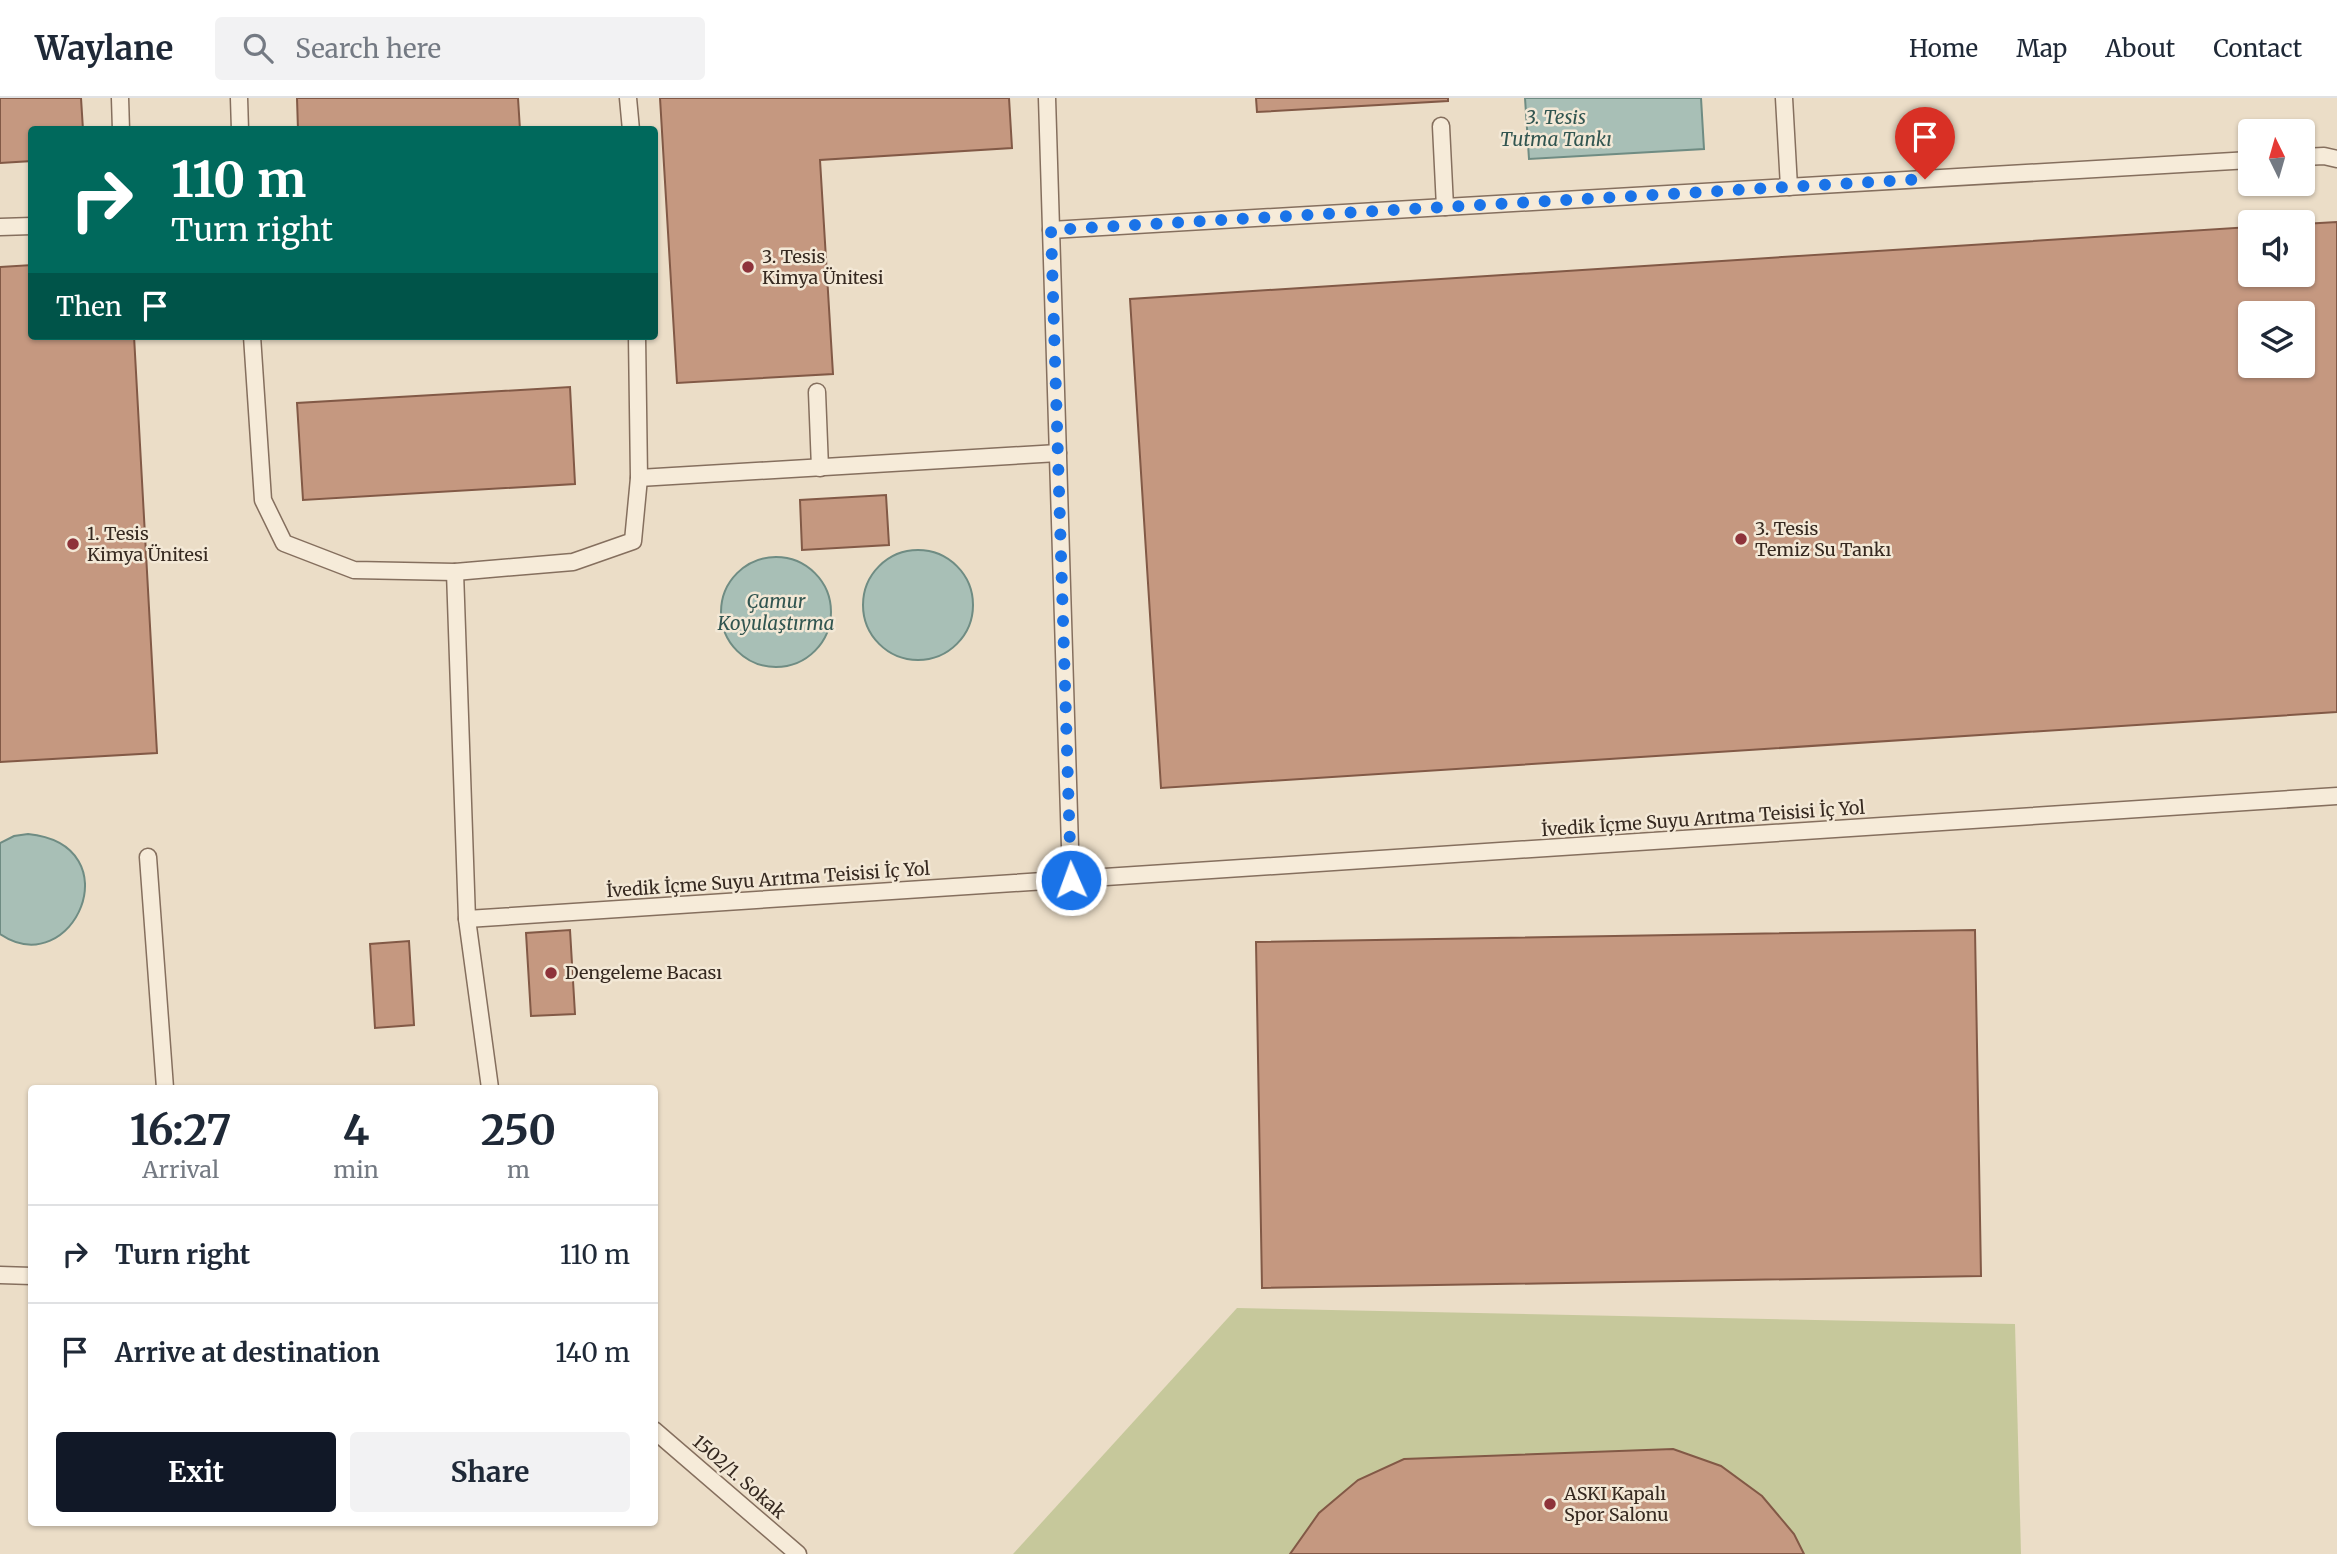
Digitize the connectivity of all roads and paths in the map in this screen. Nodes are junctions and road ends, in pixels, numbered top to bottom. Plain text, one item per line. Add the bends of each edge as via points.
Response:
1 (120, 98) edge
2 (239, 98) edge
3 (628, 98) edge
4 (1047, 98) edge
5 (1784, 98) edge
6 (121, 126) edge
7 (240, 126) edge
8 (631, 126) edge
9 (1441, 126) dead end
10 (2315, 156) edge
11 (2337, 159) edge
12 (2238, 161) edge
13 (1789, 187) junction
14 (1445, 207) junction
15 (28, 226) edge
16 (0, 227) edge
17 (1051, 230) junction
18 (252, 340) edge
19 (637, 340) edge
20 (817, 392) dead end
21 (1058, 453) junction
22 (820, 468) junction
23 (639, 478) junction
24 (455, 572) junction
25 (2337, 796) edge
26 (148, 857) dead end
27 (1071, 880) junction
28 (467, 919) junction
29 (165, 1085) edge
30 (490, 1085) edge
31 (0, 1275) edge
32 (28, 1276) edge
33 (658, 1433) edge
34 (798, 1554) edge

1 - 6 lane
2 - 7 lane
3 - 8 lane
4 - 17 lane
5 - 13 lane
9 - 14 lane
10 - 11 lane
12 - 13 lane
13 - 14 lane
14 - 17 lane
15 - 16 lane
17 - 21 lane
18 - 24 lane via 263,500 284,543 354,570
19 - 23 lane
20 - 22 lane
21 - 22 lane
21 - 27 lane
22 - 23 lane
23 - 24 lane via 633,541 573,562
24 - 28 lane
25 - 27 lane, İvedik İçme Suyu Arıtma Teisisi İç Yol
26 - 29 lane
27 - 28 lane, İvedik İçme Suyu Arıtma Teisisi İç Yol
28 - 30 lane
31 - 32 lane
33 - 34 lane, 1502/1. Sokak

